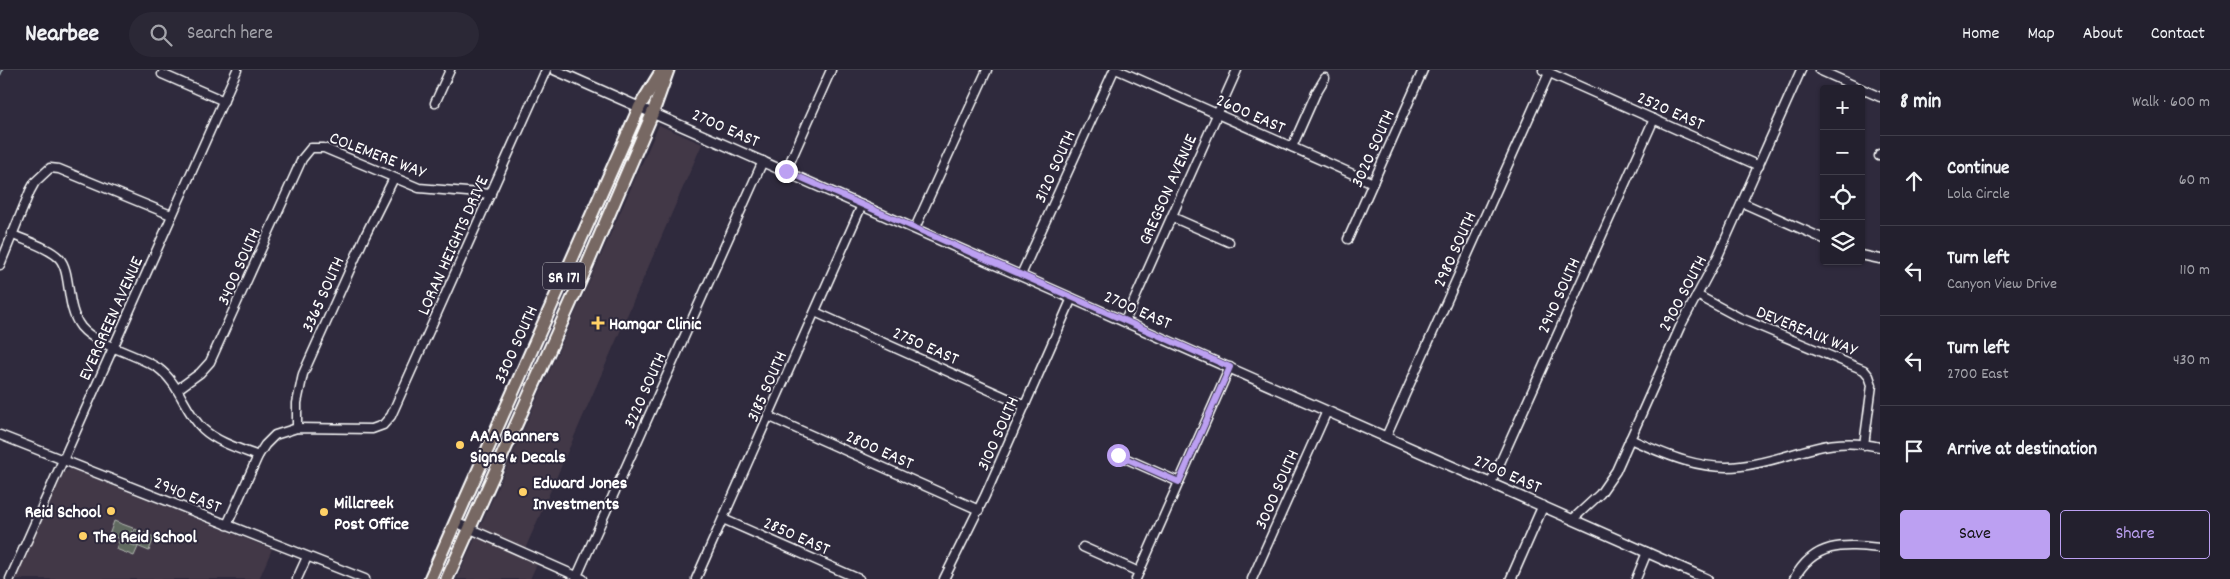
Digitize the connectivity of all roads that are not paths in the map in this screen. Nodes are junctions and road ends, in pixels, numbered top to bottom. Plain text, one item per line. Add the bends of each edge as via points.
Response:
1 (238, 70) edge
2 (450, 70) edge
3 (546, 70) edge
4 (555, 70) edge
5 (662, 70) edge
6 (668, 70) edge
7 (831, 70) edge
8 (987, 70) edge
9 (1116, 70) edge
10 (1237, 70) edge
11 (1423, 70) edge
12 (1801, 70) edge
13 (1819, 70) edge
14 (1546, 71) edge
15 (162, 74) dead end
16 (1325, 78) dead end
17 (1880, 97) edge
18 (224, 101) junction
19 (435, 103) dead end
20 (640, 106) junction
21 (653, 112) junction
22 (1218, 114) junction
23 (1654, 119) junction
24 (314, 147) joint
25 (1292, 147) junction
26 (763, 161) junction
27 (1759, 166) junction
28 (786, 171) junction
29 (394, 178) junction
30 (1373, 183) junction
31 (491, 194) junction
32 (1742, 203) junction
33 (862, 205) junction
34 (171, 215) junction
35 (1172, 217) junction
36 (915, 228) junction
37 (11, 234) junction
38 (1820, 237) edge
39 (1348, 239) dead end
40 (1229, 242) dead end
41 (1865, 256) edge
42 (1880, 259) edge
43 (0, 265) edge
44 (1021, 275) junction
45 (1697, 295) junction
46 (1072, 298) junction
47 (815, 312) junction
48 (1125, 321) junction
49 (114, 347) junction
50 (1230, 367) junction
51 (178, 389) junction
52 (1025, 406) junction
53 (1327, 410) junction
54 (768, 416) junction
55 (297, 428) junction
56 (0, 435) edge
57 (1386, 437) junction
58 (1630, 439) junction
59 (1864, 444) junction
60 (1880, 448) edge
61 (1118, 455) dead end
62 (258, 456) junction
63 (63, 460) junction
64 (1179, 482) junction
65 (1491, 483) junction
66 (1543, 506) junction
67 (979, 510) junction
68 (723, 519) junction
69 (1573, 519) junction
70 (455, 522) junction
71 (227, 526) junction
72 (470, 528) junction
73 (1083, 547) dead end
74 (1880, 548) edge
75 (1647, 552) junction
76 (307, 557) junction
77 (1138, 575) edge
78 (580, 578) edge
79 (10, 579) edge
80 (297, 579) edge
81 (365, 579) edge
82 (430, 579) edge
83 (447, 579) edge
84 (696, 579) edge
85 (859, 579) edge
86 (944, 579) edge
87 (1252, 579) edge
88 (1511, 579) edge
89 (1636, 579) edge
90 (1707, 579) edge
91 (1794, 579) edge

1 - 18 street, EVERGREEN AVENUE
2 - 19 street
3 - 31 street, LORAN HEIGHTS DRIVE
4 - 20 street, 2700 EAST
5 - 20 main road, 3300 SOUTH / SR 171
6 - 21 main road, 3300 SOUTH / SR 171
7 - 28 street
8 - 36 street
9 - 22 street, 2600 EAST
9 - 44 street, 3120 SOUTH
10 - 22 street, GREGSON AVENUE
11 - 30 street, 3020 SOUTH
12 - 27 street, 2900 SOUTH
13 - 17 street
14 - 23 street, 2520 EAST
14 - 57 street, 2980 SOUTH
15 - 18 street
16 - 25 street
18 - 34 street, EVERGREEN AVENUE
20 - 21 street, 2700 EAST
20 - 70 main road, 3300 SOUTH / SR 171
21 - 26 street, 2700 EAST
21 - 72 main road, 3300 SOUTH / SR 171
22 - 25 street, 2600 EAST
22 - 35 street, GREGSON AVENUE
23 - 27 street, 2520 EAST
23 - 65 street, 2940 SOUTH
24 - 29 street, COLEMERE WAY via 327,148
24 - 51 street, 3400 SOUTH via 302,159 210,362 200,374
25 - 30 street, 2600 EAST
26 - 28 street, 2700 EAST
26 - 78 street, 3220 SOUTH
27 - 32 street, 2900 SOUTH
28 - 33 street, 2700 EAST
29 - 31 street, COLEMERE WAY via 425,189
29 - 55 street, 3365 SOUTH via 303,374 297,402
30 - 39 street, 3020 SOUTH
31 - 55 street, LORAN HEIGHTS DRIVE via 387,421 377,428 361,430
32 - 38 street
32 - 45 street, 2900 SOUTH
33 - 36 street, 2700 EAST
33 - 47 street, 3185 SOUTH
34 - 37 street via 50,168 34,182
34 - 49 street, EVERGREEN AVENUE
35 - 40 street
35 - 48 street, GREGSON AVENUE
36 - 44 street, 2700 EAST
37 - 43 street
37 - 49 street via 60,259 74,317 90,335
41 - 42 street
44 - 46 street, 2700 EAST
45 - 58 street, 2900 SOUTH
45 - 59 street, DEVEREAUX WAY via 1740,318 1866,373 1872,390
46 - 48 street, 2700 EAST
46 - 52 street, 3100 SOUTH
47 - 52 street, 2750 EAST
47 - 54 street, 3185 SOUTH
48 - 50 street, 2700 EAST
49 - 51 street via 158,368
49 - 63 street, EVERGREEN AVENUE
50 - 53 street, 2700 EAST
50 - 64 street
51 - 62 street via 203,428 218,439
52 - 67 street, 3100 SOUTH
53 - 57 street, 2700 EAST
53 - 87 street, 3000 SOUTH
54 - 67 street, 2800 EAST
54 - 68 street, 3185 SOUTH
55 - 62 street via 275,435
56 - 63 street, 2940 EAST
57 - 65 street, 2700 EAST
58 - 59 street via 1685,461 1717,467 1750,465 1828,444
58 - 69 street, 2900 SOUTH via 1606,488
59 - 60 street
61 - 64 street
62 - 71 street
63 - 71 street, 2940 EAST
63 - 79 street, EVERGREEN AVENUE
64 - 77 street
65 - 66 street, 2700 EAST
66 - 69 street, 2700 EAST
66 - 88 street
67 - 86 street, 3100 SOUTH
68 - 84 street, 3185 SOUTH
68 - 85 street, 2850 EAST
69 - 75 street, 2700 EAST
70 - 72 street
70 - 82 main road, 3300 SOUTH / SR 171
71 - 76 street, 2940 EAST
72 - 78 street
72 - 83 main road, 3300 SOUTH / SR 171
73 - 77 street
74 - 91 street via 1832,547 1812,557
75 - 89 street
75 - 90 street, 2700 EAST
76 - 80 street
76 - 81 street, 2940 EAST

